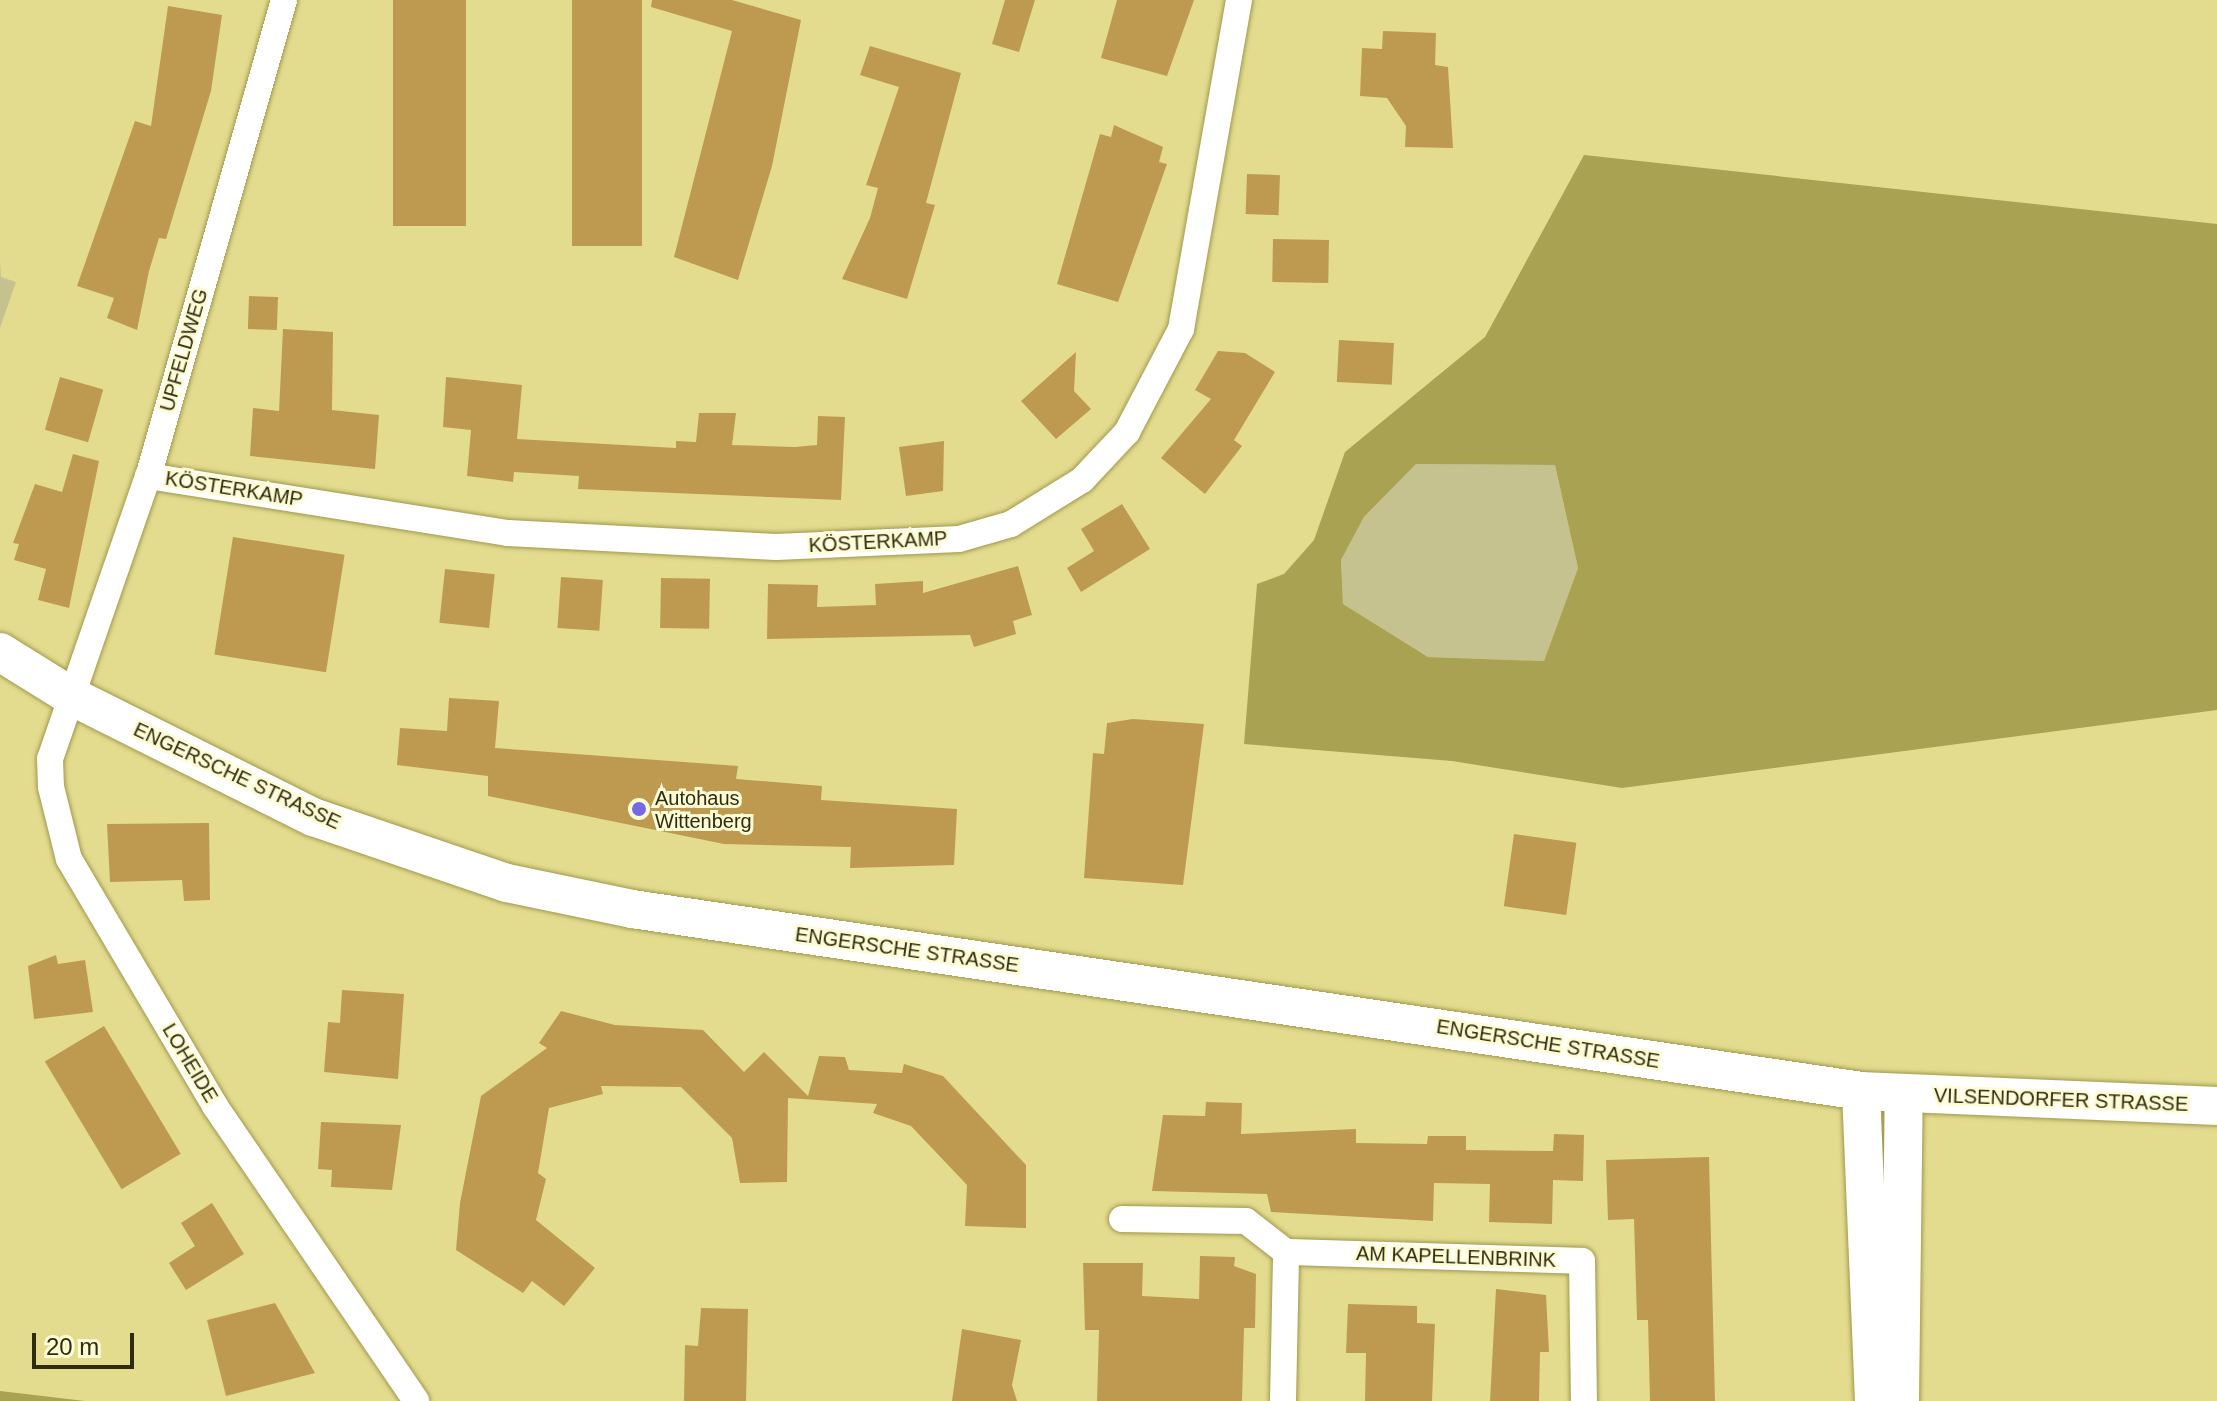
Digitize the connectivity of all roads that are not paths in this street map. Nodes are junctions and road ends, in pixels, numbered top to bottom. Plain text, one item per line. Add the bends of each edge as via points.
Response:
1 (284, 0) edge
2 (1239, 0) edge
3 (148, 476) junction
4 (0, 652) edge
5 (71, 696) junction
6 (1861, 1091) junction
7 (1904, 1094) junction
8 (2217, 1106) edge
9 (1122, 1219) dead end
10 (1286, 1252) junction
11 (416, 1401) edge
12 (1283, 1401) edge
13 (1584, 1401) edge
14 (1874, 1401) edge
15 (1900, 1401) edge

1 - 3 street, UPFELDWEG
2 - 3 street, KÖSTERKAMP via 1181,329 1127,432 1082,480 1011,524 959,539 776,547 508,533
3 - 5 street, UPFELDWEG
4 - 5 main road, ENGERSCHE STRASSE
5 - 6 main road, ENGERSCHE STRASSE via 313,817 507,883 764,930
5 - 11 street, LOHEIDE via 50,759 69,859 215,1106
6 - 7 main road, ENGERSCHE STRASSE
6 - 14 main road
7 - 8 main road, VILSENDORFER STRASSE
7 - 15 main road
9 - 10 street via 1246,1221
10 - 12 street
10 - 13 street, AM KAPELLENBRINK via 1582,1261

